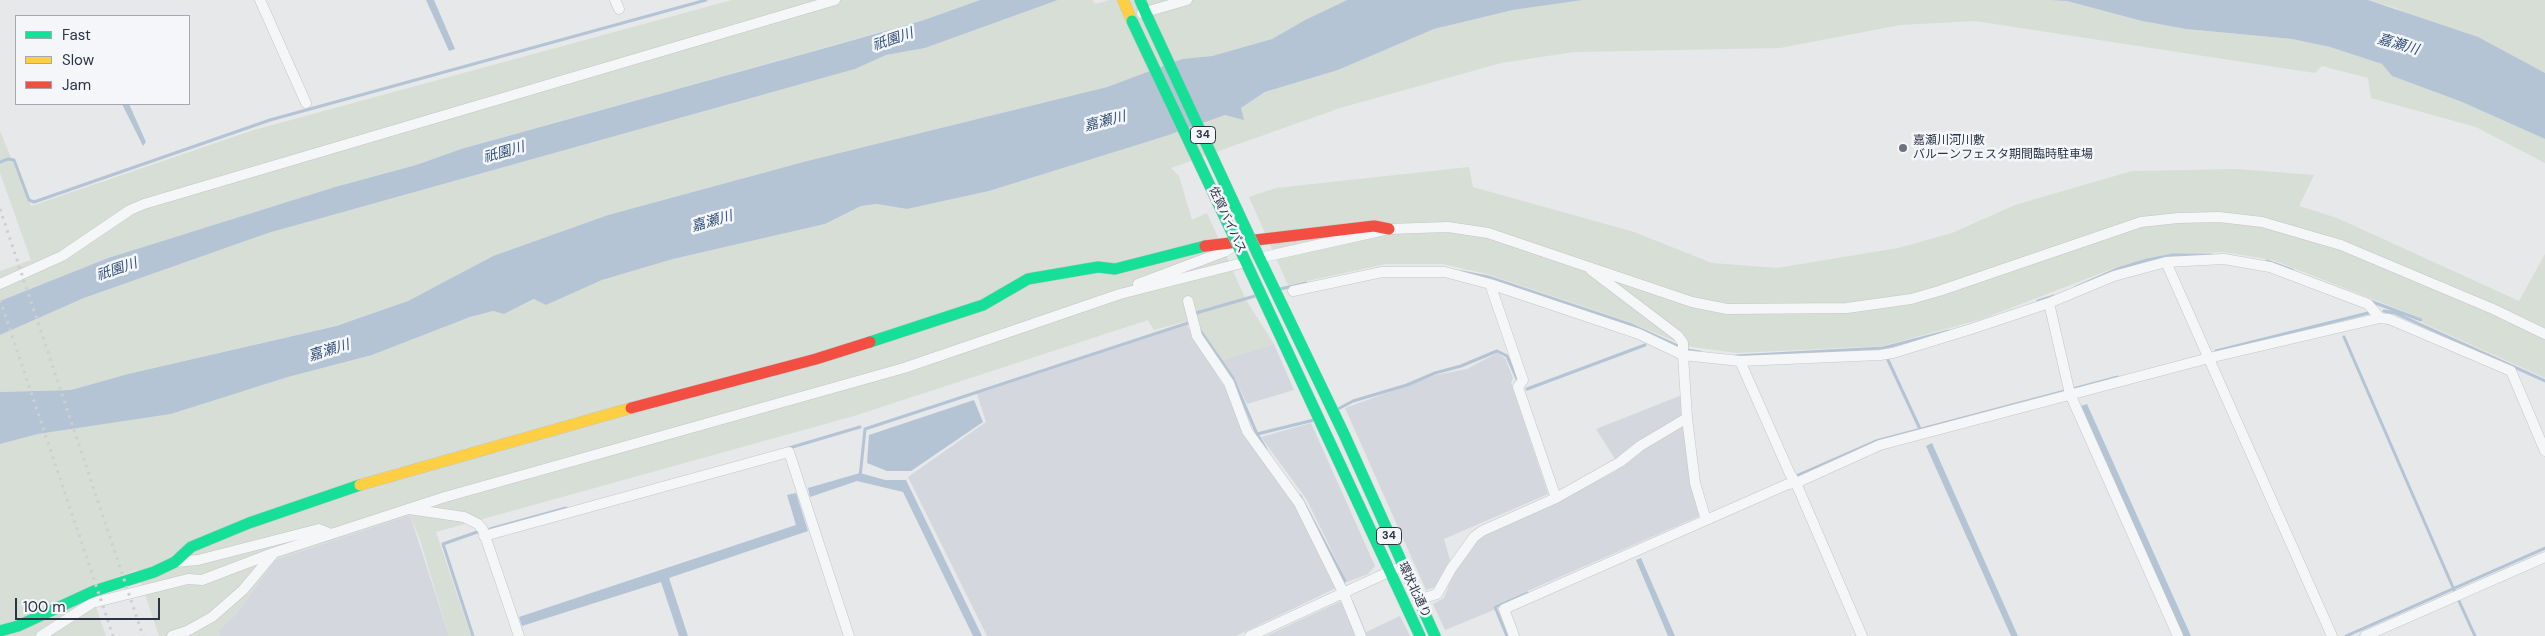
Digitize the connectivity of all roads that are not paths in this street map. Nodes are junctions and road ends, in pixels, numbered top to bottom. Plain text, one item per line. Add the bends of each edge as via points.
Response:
1 (260, 0) edge
2 (834, 0) edge
3 (1123, 0) edge
4 (1186, 0) edge
5 (1144, 9) edge
6 (1131, 17) junction
7 (306, 103) dead end
8 (1389, 229) junction
9 (1244, 240) junction
10 (1260, 258) junction
11 (1246, 262) junction
12 (2166, 262) junction
13 (1589, 268) junction
14 (0, 284) edge
15 (1490, 284) junction
16 (1293, 291) dead end
17 (1120, 294) junction
18 (1188, 301) dead end
19 (2049, 302) junction
20 (2380, 318) junction
21 (2545, 334) edge
22 (1683, 354) junction
23 (2209, 358) junction
24 (1740, 361) junction
25 (2069, 389) junction
26 (1687, 418) junction
27 (1344, 434) joint
28 (1331, 440) joint
29 (2545, 450) edge
30 (1796, 483) junction
31 (1556, 498) junction
32 (406, 509) junction
33 (1704, 516) junction
34 (331, 534) junction
35 (484, 536) junction
36 (273, 553) junction
37 (2545, 557) edge
38 (175, 562) junction
39 (1402, 566) junction
40 (1389, 571) junction
41 (1343, 592) junction
42 (1418, 600) junction
43 (0, 631) edge
44 (189, 634) edge
45 (41, 636) edge
46 (172, 636) edge
47 (519, 636) edge
48 (848, 636) edge
49 (1250, 636) edge
50 (1361, 636) edge
51 (1420, 636) edge
52 (1435, 636) edge
53 (1514, 636) edge
54 (1862, 636) edge
55 (2178, 636) edge
56 (2332, 636) edge
57 (2366, 636) edge

1 - 7 street
2 - 14 street via 144,204 62,256
3 - 6 main road, 佐賀バイパス / 34
4 - 5 street
5 - 6 street
5 - 10 main road, 佐賀バイパス / 34, bridge
6 - 11 main road, 佐賀バイパス / 34, bridge
8 - 9 main road via 1374,226
8 - 10 street
8 - 13 street via 1448,227 1488,233
9 - 17 street via 1226,251 1134,285
9 - 38 main road via 1201,247 1115,269 1098,267 1028,279 983,304 816,359 565,426 334,494 191,547
10 - 27 main road, 佐賀バイパス / 34
11 - 17 street
11 - 28 main road, 佐賀バイパス / 34
12 - 19 street via 2114,276
12 - 20 street via 2224,259 2270,267 2368,304
12 - 23 street
13 - 21 street via 1692,302 1727,310 1847,308 1911,299 1939,291 2141,222 2219,217 2262,222 2341,244
13 - 22 street via 1678,336 1683,343
15 - 16 street via 1445,272 1382,272
15 - 22 street via 1639,334
15 - 31 street via 1523,380 1518,388
17 - 32 street via 904,368
18 - 41 street via 1197,336 1229,383 1247,431 1299,503
19 - 24 street via 1971,330 1880,355
19 - 25 street
20 - 23 street
20 - 29 street via 2512,371
22 - 24 street
22 - 26 street
23 - 25 street
23 - 56 street
24 - 30 street
25 - 30 street via 1880,445
25 - 55 street
26 - 31 street via 1620,462
26 - 33 street
27 - 39 main road, 環状北通り / 34
28 - 40 main road, 環状北通り / 34
30 - 33 street
30 - 54 street
31 - 42 street via 1482,531 1451,569 1437,594
32 - 34 street
32 - 35 street via 464,517 478,524
33 - 53 street via 1504,609
34 - 36 street
34 - 38 street via 319,529 198,560
35 - 47 street
35 - 48 street via 789,452
36 - 44 street via 243,590
36 - 45 street via 202,580 188,579 92,604
37 - 57 street
38 - 43 main road via 94,591
39 - 40 street
39 - 42 main road, 環状北通り / 34
40 - 41 street
40 - 51 main road, 環状北通り / 34
41 - 49 street
41 - 50 street
42 - 52 main road, 環状北通り / 34
44 - 46 street

